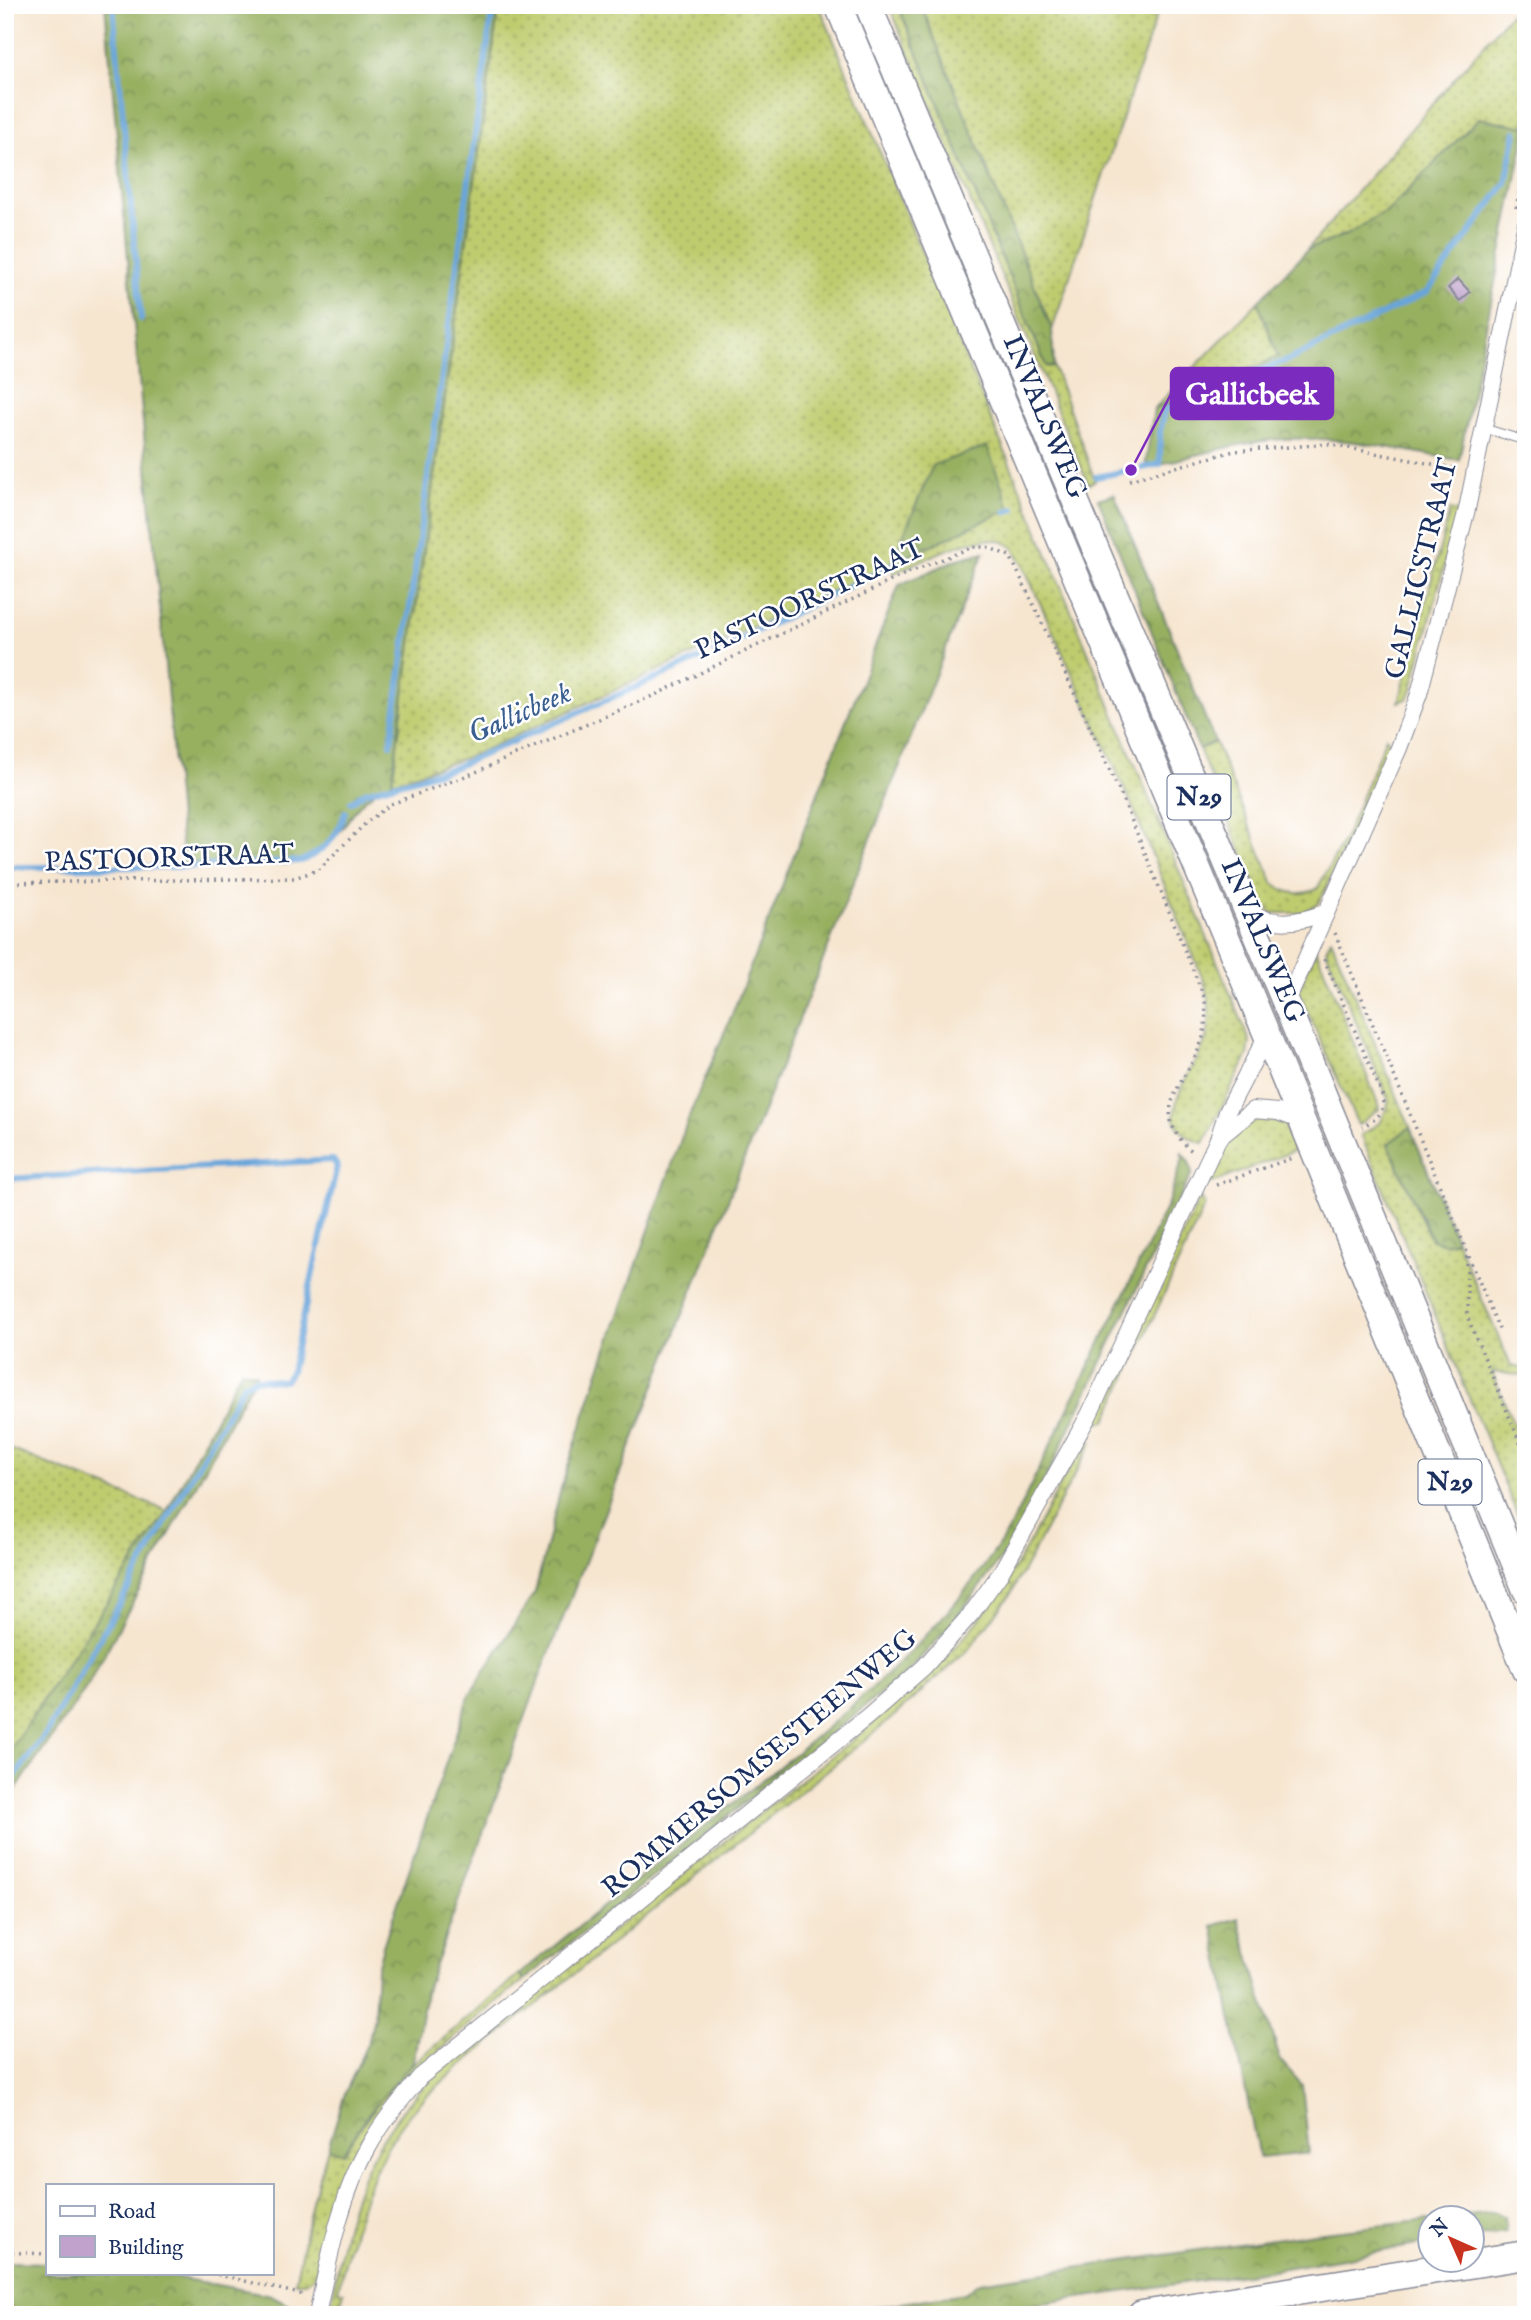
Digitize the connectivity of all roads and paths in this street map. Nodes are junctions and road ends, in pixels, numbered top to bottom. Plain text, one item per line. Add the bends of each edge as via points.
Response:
1 (838, 5) edge
2 (868, 5) edge
3 (1526, 223) edge
4 (1483, 428) junction
5 (1526, 441) edge
6 (1464, 470) dead end
7 (1129, 480) dead end
8 (5, 883) edge
9 (1248, 913) junction
10 (1324, 913) junction
11 (1286, 1004) junction
12 (1267, 1035) junction
13 (1303, 1121) junction
14 (1218, 1139) junction
15 (1296, 1157) dead end
16 (1206, 1162) junction
17 (1191, 1192) junction
18 (1468, 1254) junction
19 (1501, 1334) dead end
20 (1526, 1457) edge
21 (1526, 1590) edge
22 (1526, 1670) edge
23 (5, 2252) edge
24 (46, 2254) edge
25 (1526, 2255) edge
26 (214, 2274) edge
27 (318, 2307) edge
28 (1142, 2315) edge

1 - 12 highway, INVALSWEG / N29
2 - 9 highway, INVALSWEG / N29
3 - 4 street, GALLICSTRAAT
4 - 5 lane
4 - 10 street, GALLICSTRAAT via 1419,694
6 - 7 path via 1316,445 1234,451
8 - 16 path, PASTOORSTRAAT via 294,878 318,870 391,804 655,695 905,574 973,547 988,547 1010,556 1030,597 1122,797 1205,999 1202,1039 1169,1108 1177,1138
9 - 10 street via 1273,923 1303,921
9 - 11 highway, INVALSWEG / N29
10 - 11 street, GALLICSTRAAT
10 - 18 path
11 - 21 highway, INVALSWEG / N29
12 - 13 highway, INVALSWEG / N29
12 - 14 street, ROMMERSOMSESTEENWEG
13 - 14 street, ROMMERSOMSESTEENWEG via 1253,1110
13 - 22 highway, INVALSWEG / N29
14 - 16 street, ROMMERSOMSESTEENWEG
15 - 17 path
16 - 17 street, ROMMERSOMSESTEENWEG
17 - 27 street, ROMMERSOMSESTEENWEG via 1089,1415 1000,1574 971,1614 924,1667 868,1716 420,2077 369,2146 340,2220
18 - 19 path
18 - 20 path via 1466,1316
23 - 24 path
25 - 28 highway
26 - 27 path

